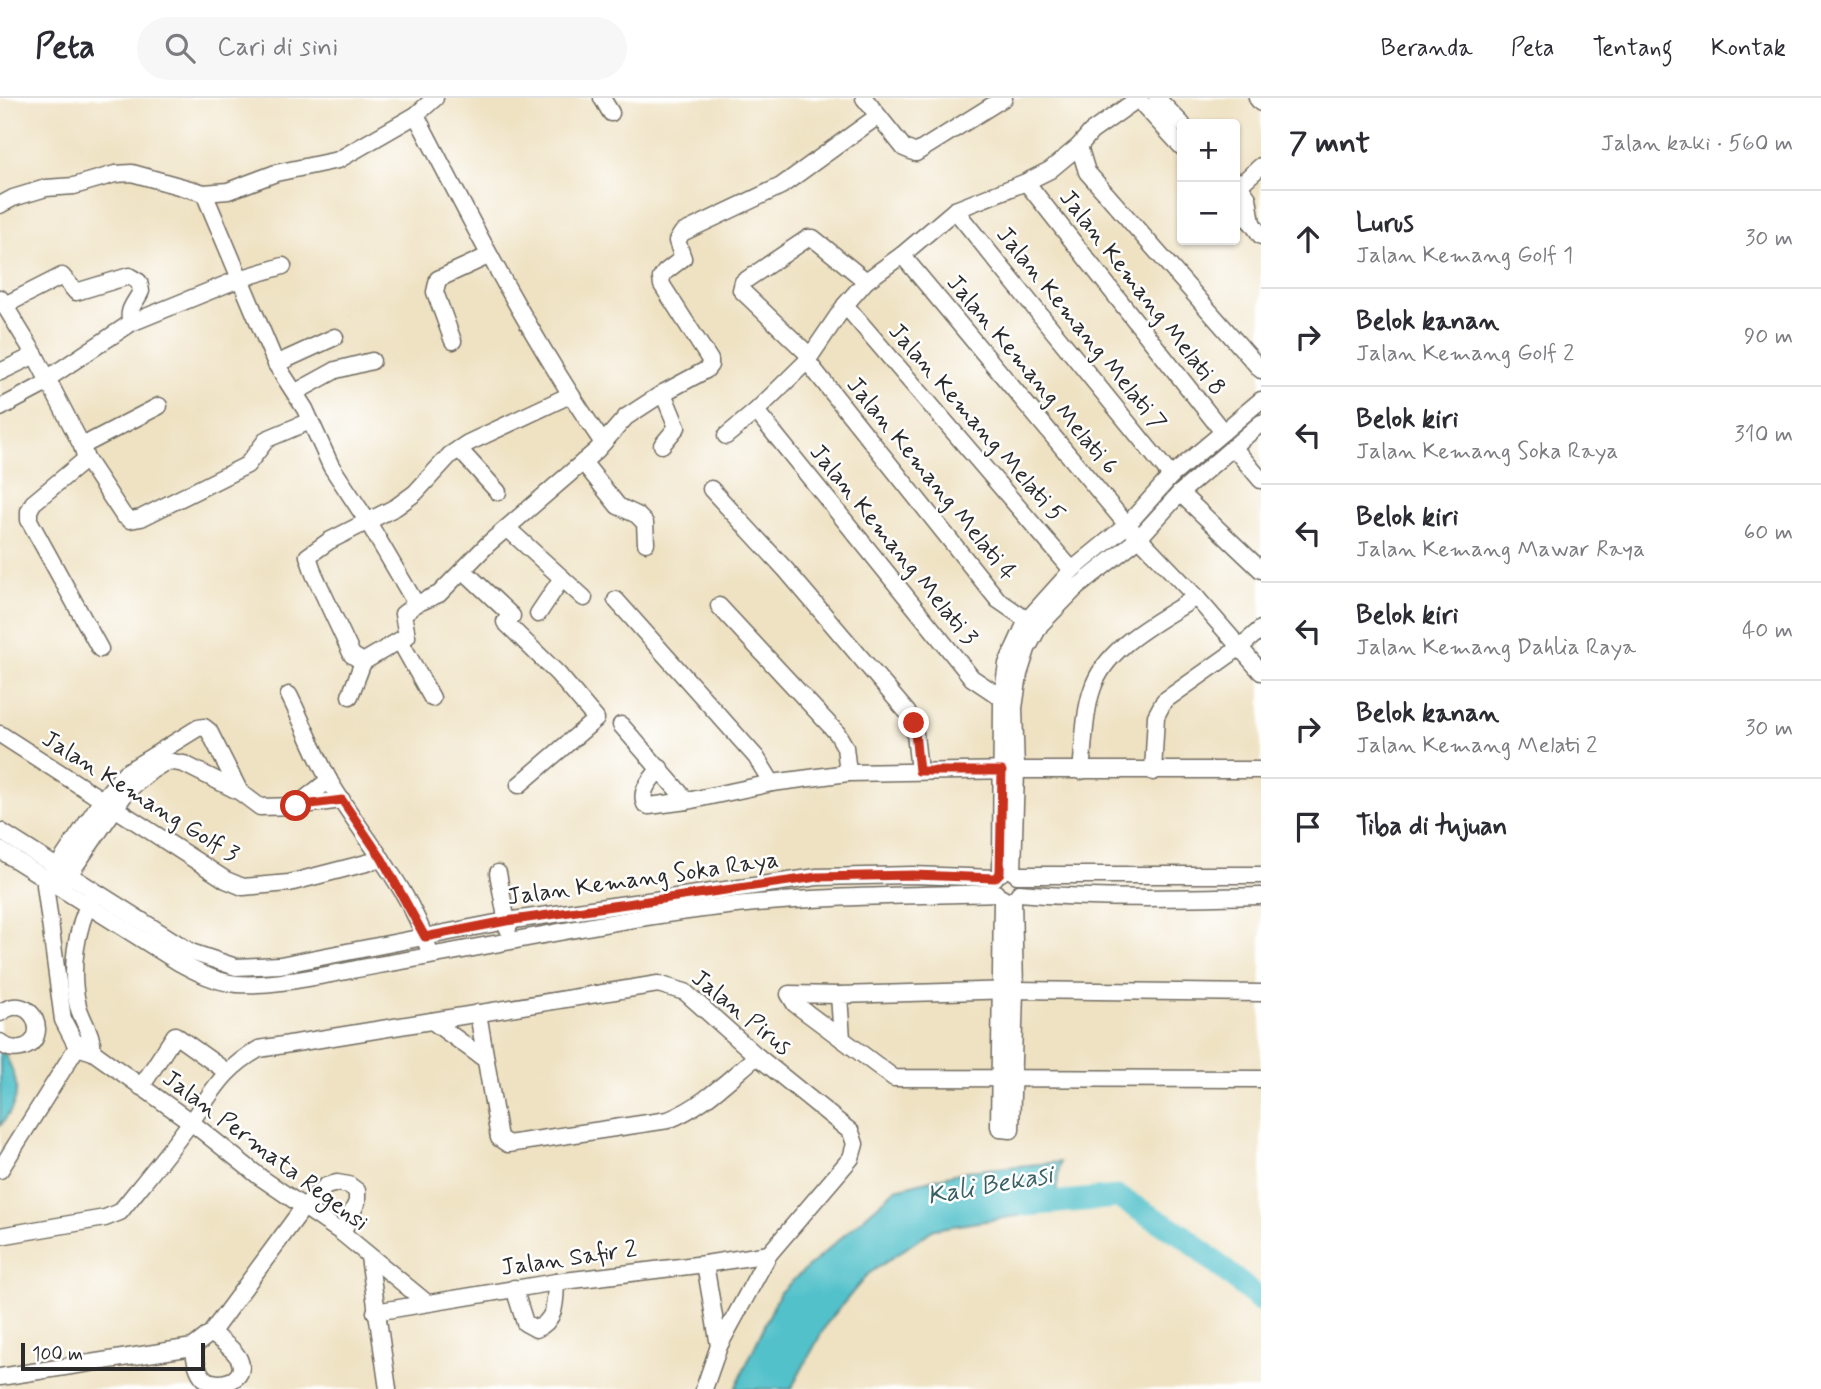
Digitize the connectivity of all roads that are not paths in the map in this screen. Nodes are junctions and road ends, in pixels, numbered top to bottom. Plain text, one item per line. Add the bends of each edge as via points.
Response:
1 (435, 98) edge
2 (602, 98) edge
3 (864, 98) edge
4 (1004, 98) edge
5 (1139, 98) edge
6 (1157, 98) edge
7 (1256, 98) edge
8 (1261, 103) edge
9 (611, 113) dead end
10 (416, 115) junction
11 (878, 116) junction
12 (1177, 119) edge
13 (1177, 142) edge
14 (1079, 146) junction
15 (1261, 166) edge
16 (1026, 182) junction
17 (204, 193) junction
18 (1241, 194) edge
19 (0, 205) edge
20 (955, 210) junction
21 (1257, 230) edge
22 (902, 255) junction
23 (488, 256) junction
24 (283, 266) dead end
25 (239, 279) junction
26 (866, 281) junction
27 (2, 301) edge
28 (845, 305) junction
29 (131, 323) junction
30 (335, 337) dead end
31 (453, 341) dead end
32 (35, 355) junction
33 (808, 358) junction
34 (372, 361) dead end
35 (276, 364) junction
36 (1261, 370) edge
37 (0, 372) edge
38 (48, 380) junction
39 (296, 392) junction
40 (663, 393) junction
41 (570, 396) junction
42 (1261, 400) edge
43 (159, 406) dead end
44 (0, 408) edge
45 (756, 411) junction
46 (310, 421) junction
47 (1261, 423) edge
48 (1223, 432) junction
49 (726, 436) dead end
50 (603, 443) junction
51 (662, 445) dead end
52 (1234, 447) junction
53 (459, 449) junction
54 (84, 452) junction
55 (583, 463) junction
56 (1171, 476) junction
57 (1261, 480) edge
58 (711, 489) dead end
59 (498, 492) dead end
60 (1180, 493) junction
61 (368, 522) junction
62 (1127, 525) junction
63 (507, 528) junction
64 (1139, 538) junction
65 (646, 543) dead end
66 (463, 570) junction
67 (1072, 570) junction
68 (1261, 570) edge
69 (562, 578) junction
70 (1196, 597) junction
71 (584, 598) dead end
72 (616, 600) dead end
73 (416, 604) junction
74 (719, 606) dead end
75 (538, 614) dead end
76 (1027, 620) junction
77 (1261, 629) edge
78 (400, 642) junction
79 (1239, 648) junction
80 (100, 649) dead end
81 (363, 662) junction
82 (1261, 672) edge
83 (289, 695) dead end
84 (350, 695) dead end
85 (432, 698) dead end
86 (1002, 698) junction
87 (621, 725) dead end
88 (0, 734) edge
89 (166, 747) junction
90 (173, 762) junction
91 (660, 768) junction
92 (1009, 770) junction
93 (1261, 770) edge
94 (919, 771) junction
95 (1081, 771) junction
96 (1153, 772) junction
97 (848, 773) junction
98 (329, 780) junction
99 (772, 783) junction
100 (519, 785) dead end
101 (240, 792) junction
102 (342, 800) junction
103 (687, 801) junction
104 (108, 804) junction
105 (296, 806) junction
106 (0, 831) edge
107 (0, 850) edge
108 (382, 859) junction
109 (498, 873) dead end
110 (1261, 875) edge
111 (58, 877) junction
112 (1007, 885) junction
113 (1261, 896) edge
114 (91, 899) junction
115 (506, 921) junction
116 (148, 934) junction
117 (425, 937) junction
118 (509, 940) junction
119 (431, 956) junction
120 (1008, 990) junction
121 (1261, 993) edge
122 (839, 995) junction
123 (80, 1010) junction
124 (0, 1013) edge
125 (478, 1013) junction
126 (62, 1014) junction
127 (34, 1020) junction
128 (432, 1021) junction
129 (842, 1039) junction
130 (0, 1042) edge
131 (93, 1045) junction
132 (77, 1047) junction
133 (757, 1056) junction
134 (486, 1060) junction
135 (227, 1072) junction
136 (1006, 1078) junction
137 (1261, 1079) edge
138 (141, 1087) junction
139 (191, 1122) junction
140 (1006, 1127) dead end
141 (0, 1170) edge
142 (303, 1208) junction
143 (342, 1233) junction
144 (0, 1236) edge
145 (769, 1254) junction
146 (369, 1258) junction
147 (705, 1265) junction
148 (556, 1282) junction
149 (514, 1288) junction
150 (427, 1303) junction
151 (375, 1312) junction
152 (211, 1333) junction
153 (193, 1346) junction
154 (719, 1346) junction
155 (0, 1377) edge
156 (388, 1389) edge
157 (704, 1389) edge

1 - 10 street
2 - 9 street
3 - 11 street
4 - 11 street via 916,153 904,148
5 - 13 street
5 - 14 street
6 - 12 street
7 - 8 street
10 - 17 street via 338,160 276,173 228,191
10 - 23 street
11 - 40 street via 781,186 678,238 683,258 665,272 662,285 710,365
14 - 16 street
14 - 36 street via 1087,172
15 - 18 street
16 - 20 street
16 - 48 street, Jalan Kemang Melati 8
17 - 19 street via 132,173 46,188
17 - 25 street
18 - 21 street
20 - 22 street
20 - 56 street, Jalan Kemang Melati 7
22 - 26 street
22 - 62 street, Jalan Kemang Melati 6
23 - 31 street via 438,279 435,285
23 - 41 street
24 - 25 street
25 - 29 street
25 - 35 street
26 - 28 street
26 - 33 street, Jalan Kemang Melati 4 via 817,240 808,238 743,282 741,290
27 - 29 street via 62,276 76,292 129,276 139,282 141,291 128,315
27 - 32 street
28 - 33 street
28 - 67 street, Jalan Kemang Melati 5
29 - 38 street
30 - 35 street
32 - 37 street
32 - 38 street
33 - 45 street
33 - 76 street, Jalan Kemang Melati 4 via 998,600
34 - 39 street via 336,370
35 - 39 street
38 - 44 street
38 - 54 street
39 - 46 street
40 - 50 street via 626,417
40 - 51 street via 677,428
41 - 50 street
41 - 53 street
42 - 48 street
43 - 54 street
45 - 49 street
45 - 86 street, Jalan Kemang Melati 3 via 971,678
46 - 54 street via 267,439 247,465 141,519 123,515
46 - 61 street via 331,466
47 - 52 street
48 - 56 street
50 - 55 street
52 - 57 street
52 - 60 street
53 - 59 street
53 - 61 street via 397,508
54 - 80 street via 33,503 29,520
55 - 63 street
55 - 65 street via 618,506 645,523
56 - 62 street
58 - 94 street via 907,712 914,723
60 - 64 street
60 - 68 street
61 - 73 street
61 - 81 street via 329,541 308,559 352,655
62 - 64 street, Jalan Kemang Melati 6
62 - 67 street
63 - 66 street
63 - 69 street
64 - 70 street, Jalan Kemang Melati 6
64 - 92 street via 1076,588 1040,625 1020,674
66 - 73 street via 439,594
66 - 100 street via 512,616 505,622 596,719
67 - 76 street
69 - 71 street
69 - 75 street
70 - 79 street, Jalan Kemang Melati 6
70 - 95 street via 1126,643 1107,662 1091,691
72 - 99 street via 755,757
73 - 78 street via 402,614 407,636
74 - 97 street via 837,733 845,747
76 - 86 street via 1007,664
77 - 79 street
78 - 81 street
78 - 85 street
79 - 82 street, Jalan Kemang Melati 6
79 - 96 street via 1159,708
81 - 84 street
83 - 98 street
86 - 92 street
87 - 91 street
88 - 104 street, Jalan Kemang Golf 3
89 - 90 street
89 - 101 street via 206,728
89 - 104 street via 125,773
90 - 101 street
90 - 104 street via 164,763
91 - 103 street
91 - 103 street via 644,790 645,804
92 - 94 street
92 - 95 street
92 - 112 street
93 - 96 street
94 - 97 street
95 - 96 street
97 - 99 street
98 - 102 street
98 - 105 street
99 - 103 street
101 - 105 street via 260,807
102 - 105 street
102 - 108 street
104 - 108 street, Jalan Kemang Golf 3 via 243,887 289,883
104 - 111 street
106 - 111 street
107 - 111 street
108 - 117 street
109 - 115 street
110 - 112 street, Jalan Kemang Soka Raya
111 - 114 street
111 - 126 street via 44,890
112 - 113 street, Jalan Kemang Soka Raya via 1070,897
112 - 115 street, Jalan Kemang Soka Raya via 913,875 817,877
112 - 118 street, Jalan Kemang Soka Raya via 735,906
112 - 120 street
114 - 116 street
114 - 123 street via 76,946
115 - 117 street, Jalan Kemang Soka Raya
115 - 118 street
116 - 117 street, Jalan Kemang Soka Raya via 236,967 280,965
116 - 119 street, Jalan Kemang Soka Raya via 199,973 236,984
117 - 119 street
118 - 119 street, Jalan Kemang Soka Raya
120 - 121 street
120 - 122 street
120 - 136 street
122 - 129 street
122 - 129 street via 789,994 795,1004
123 - 126 street
123 - 131 street
124 - 127 street via 13,1006 26,1009
125 - 128 street, Jalan Pirus
125 - 133 street, Jalan Pirus via 658,984 684,992
125 - 134 street
126 - 127 street
126 - 132 street
127 - 130 street via 34,1038 24,1047 11,1049
128 - 134 street
128 - 135 street, Jalan Pirus via 259,1049
129 - 136 street via 894,1077
131 - 132 street
131 - 138 street, Jalan Permata Regensi
132 - 141 street
133 - 134 street via 675,1118 508,1143 499,1138
133 - 145 street, Jalan Pirus via 851,1132 855,1144 851,1158
135 - 138 street via 175,1035
135 - 139 street, Jalan Pirus
136 - 137 street
136 - 140 street
138 - 139 street, Jalan Permata Regensi
139 - 142 street, Jalan Permata Regensi
139 - 144 street, Jalan Pirus via 120,1212
142 - 143 street, Jalan Permata Regensi
142 - 143 street via 326,1186 337,1182 349,1185 356,1191 357,1202
142 - 152 street
143 - 146 street, Jalan Permata Regensi
145 - 147 street, Jalan Safir 2
145 - 154 street, Jalan Pirus
146 - 150 street
146 - 151 street, Jalan Permata Regensi
147 - 148 street, Jalan Safir 2
147 - 154 street
148 - 149 street, Jalan Safir 2
148 - 149 street via 554,1314 536,1329 525,1323
149 - 150 street, Jalan Safir 2
150 - 151 street, Jalan Safir 2
151 - 156 street, Jalan Permata Regensi
152 - 153 street
152 - 153 street via 239,1359 237,1378 227,1384 203,1377
153 - 155 street
154 - 157 street, Jalan Pirus

